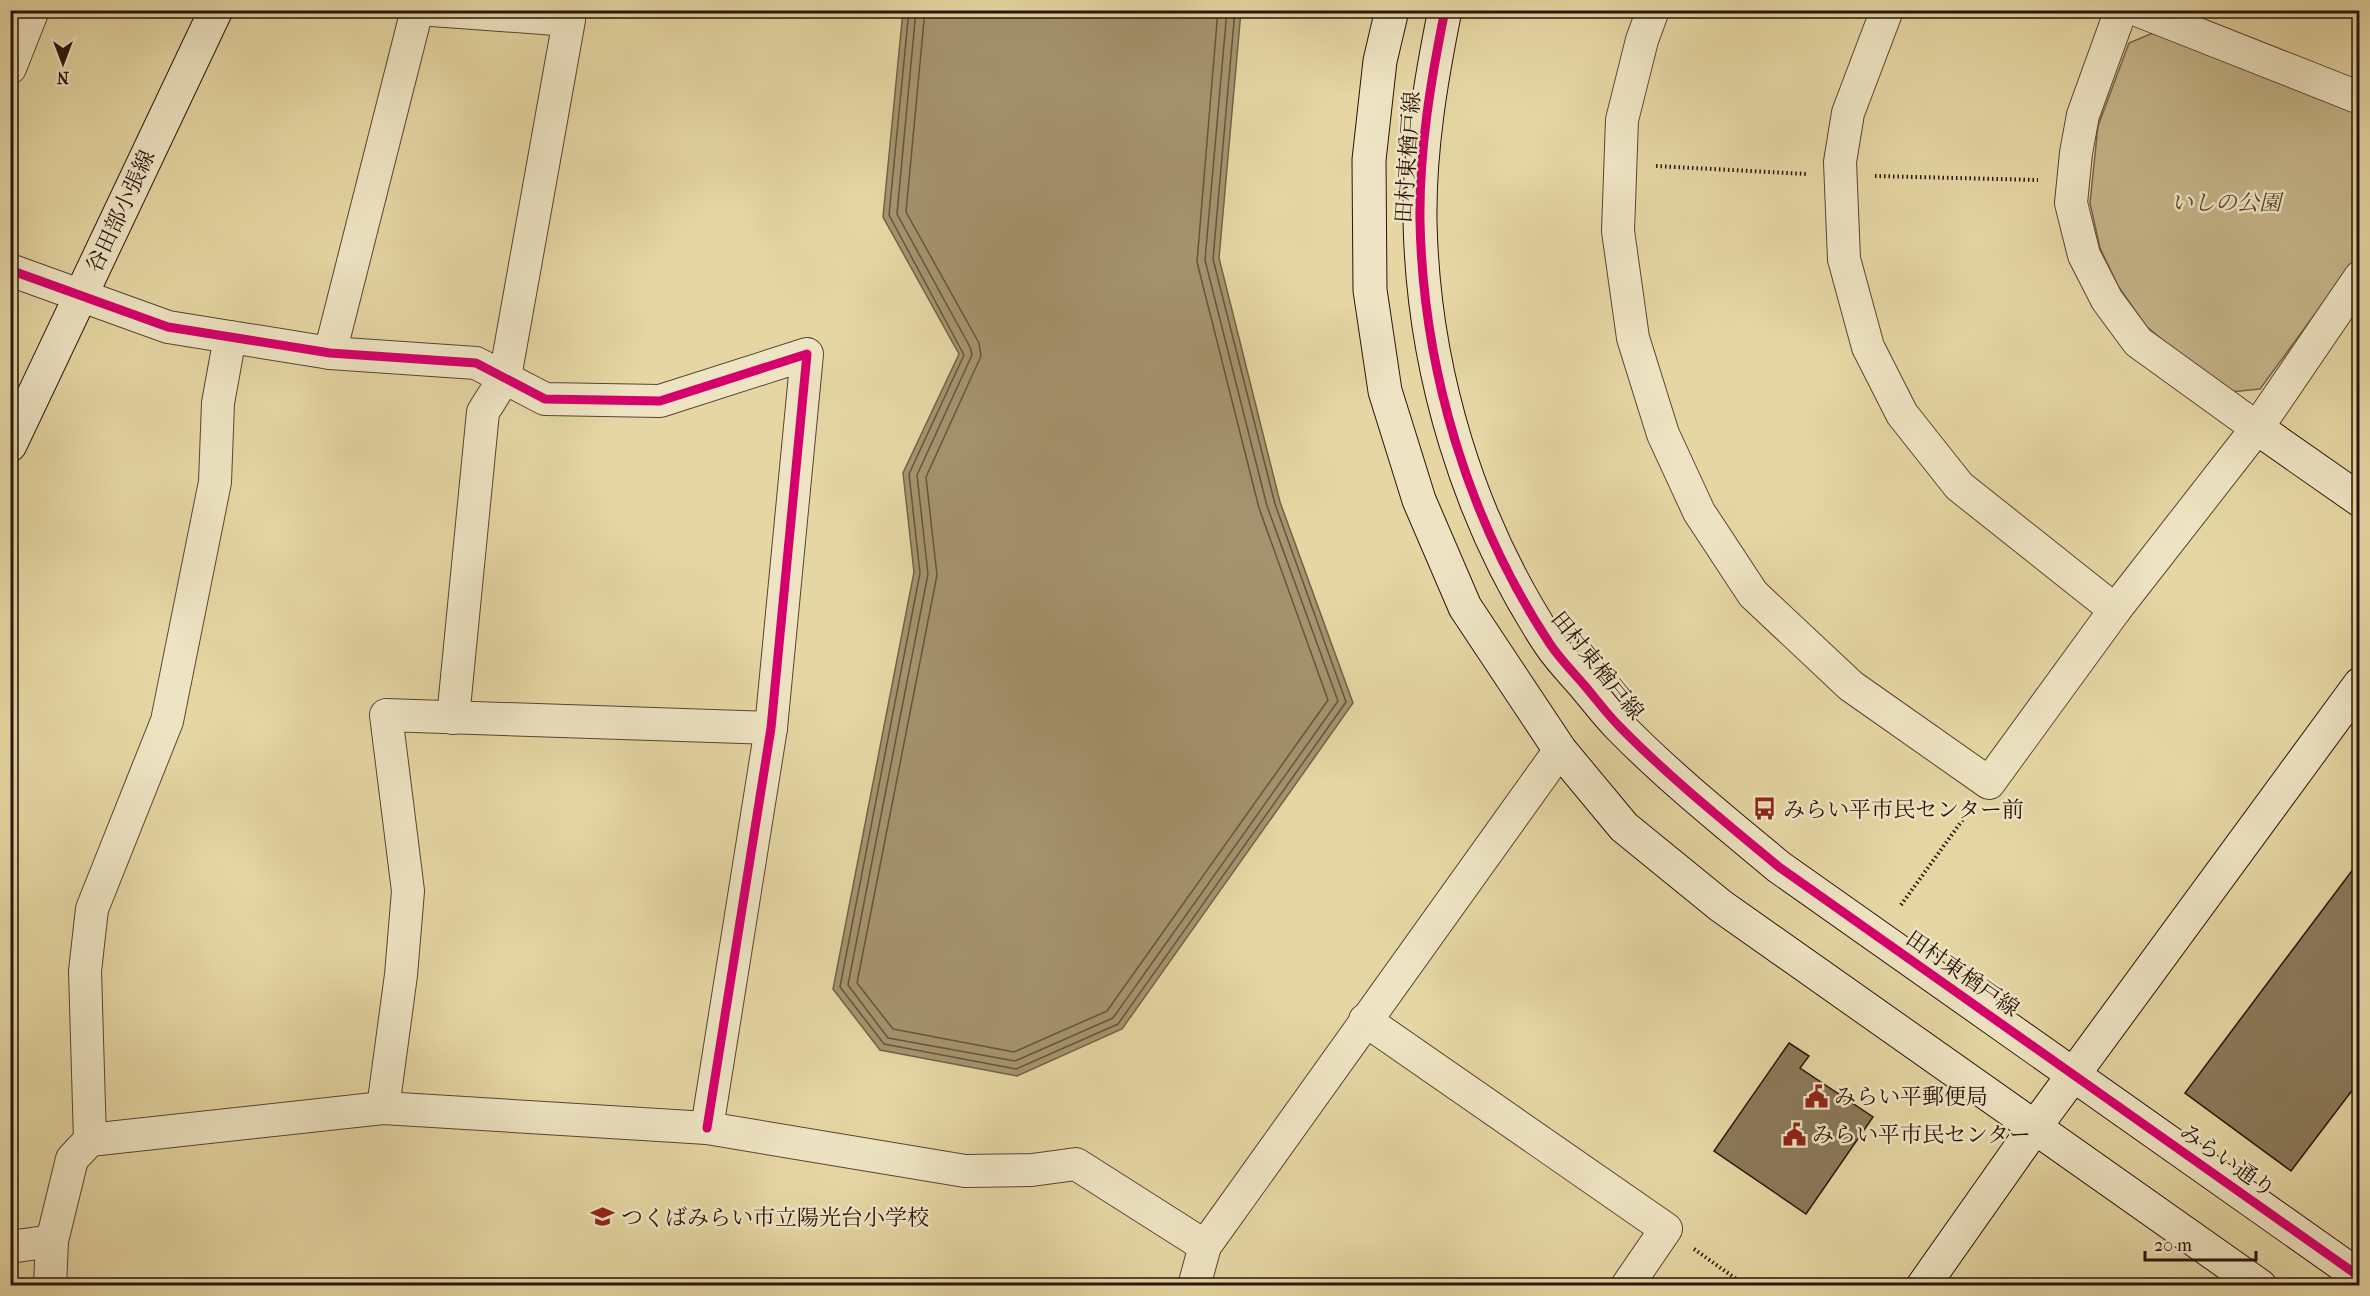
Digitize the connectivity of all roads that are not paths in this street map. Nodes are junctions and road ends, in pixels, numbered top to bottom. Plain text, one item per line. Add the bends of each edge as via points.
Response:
1 (33, 10) edge
2 (216, 10) edge
3 (417, 10) edge
4 (432, 10) edge
5 (1392, 10) edge
6 (1445, 10) edge
7 (1653, 10) edge
8 (1887, 10) edge
9 (2121, 10) edge
10 (2137, 10) edge
11 (10, 68) edge
12 (2360, 98) edge
13 (10, 270) edge
14 (2360, 277) edge
15 (80, 296) junction
16 (231, 337) junction
17 (330, 352) junction
18 (505, 377) junction
19 (2257, 428) junction
20 (10, 446) edge
21 (2360, 500) edge
22 (2115, 610) junction
23 (2360, 684) edge
24 (453, 718) junction
25 (771, 728) junction
26 (1560, 750) junction
27 (1365, 1020) junction
28 (2074, 1076) junction
29 (383, 1108) junction
30 (2035, 1127) junction
31 (707, 1128) junction
32 (90, 1140) junction
33 (52, 1241) junction
34 (1205, 1246) junction
35 (10, 1247) edge
36 (2360, 1277) edge
37 (50, 1286) edge
38 (1194, 1286) edge
39 (1627, 1286) edge
40 (1923, 1286) edge
41 (2260, 1286) edge

1 - 11 street
2 - 15 street, 谷田部小張線
3 - 17 street
4 - 18 street via 569,20
5 - 26 street, 田村東楢戸線 via 1380,61 1369,160 1370,290 1385,391 1419,500 1465,607
6 - 28 street, 田村東楢戸線 via 1424,146 1420,219 1425,296 1440,389 1469,486 1503,562 1551,645 1619,726 1779,867
7 - 22 street via 1622,120 1618,231 1633,338 1663,434 1699,512 1753,594 1851,686 1989,783
8 - 22 street via 1848,113 1840,162 1844,259 1868,347 1902,414 1959,486
9 - 19 street via 2083,115 2076,153 2071,203 2084,255 2107,300 2138,342
10 - 12 street
13 - 15 street
14 - 19 street
15 - 16 street via 168,327
15 - 20 street, 谷田部小張線
16 - 17 street
16 - 32 street via 218,403 215,482 167,721 92,909 85,971
17 - 18 street via 476,363
18 - 24 street via 483,412
18 - 25 street via 545,399 660,401 807,354
19 - 21 street
19 - 22 street
23 - 28 street
24 - 25 street
24 - 29 street via 386,715 408,891 402,975
25 - 31 street
26 - 27 street
26 - 30 street, 田村東楢戸線 via 1624,827 1721,906
27 - 34 street
27 - 39 street via 1666,1229
28 - 30 street
28 - 36 street, みらい通り
29 - 31 street
29 - 32 street
30 - 40 street
30 - 41 street
31 - 34 street via 965,1171 1032,1170 1076,1164
32 - 33 street via 72,1159
33 - 35 street
33 - 37 street
34 - 38 street

